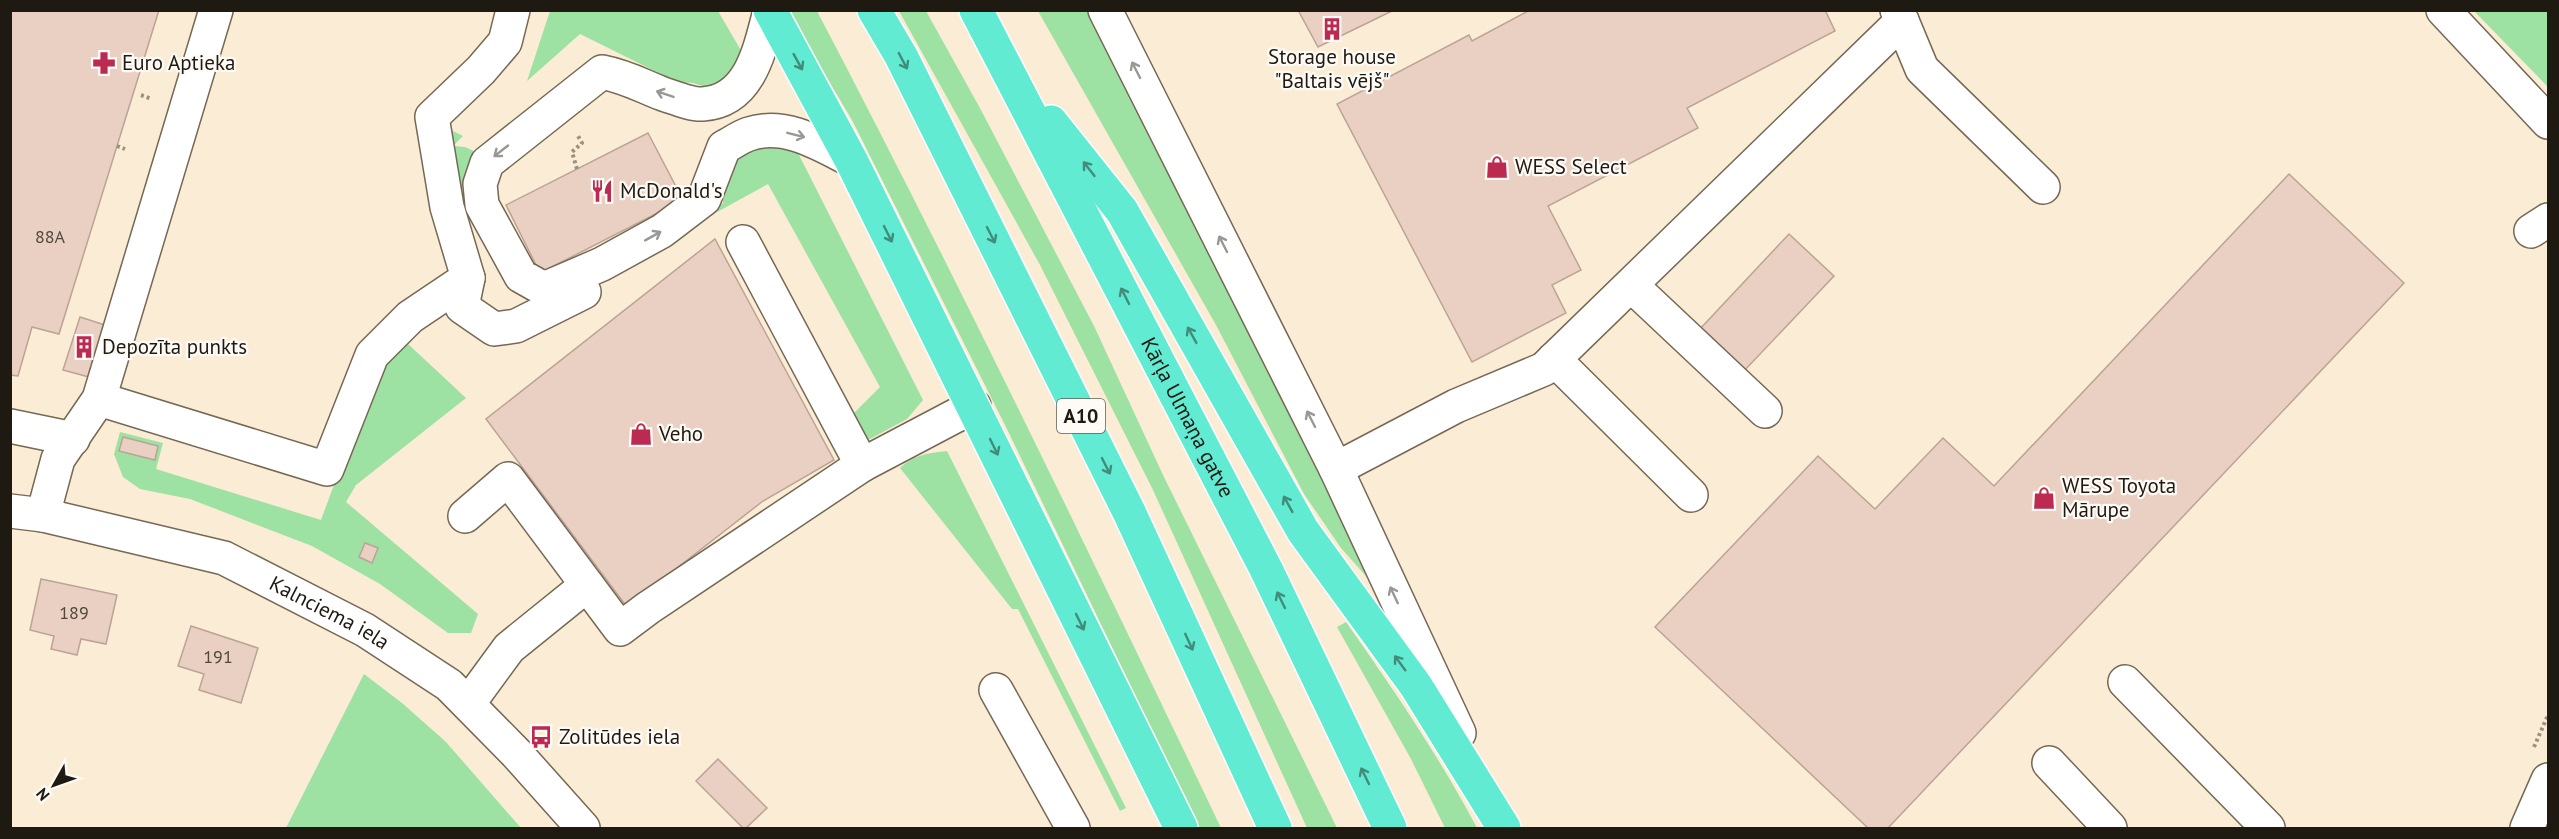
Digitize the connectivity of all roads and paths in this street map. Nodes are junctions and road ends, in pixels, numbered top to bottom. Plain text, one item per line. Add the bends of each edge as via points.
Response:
1 (216, 10) edge
2 (513, 10) edge
3 (873, 10) edge
4 (976, 10) edge
5 (1105, 10) edge
6 (2443, 10) edge
7 (770, 11) edge
8 (1900, 16) edge
9 (1005, 64) junction
10 (702, 105) junction
11 (2548, 122) edge
12 (572, 128) dead end
13 (117, 146) dead end
14 (724, 147) junction
15 (125, 149) dead end
16 (851, 160) junction
17 (577, 169) dead end
18 (480, 184) junction
19 (2043, 188) dead end
20 (743, 242) dead end
21 (602, 264) junction
22 (465, 268) junction
23 (1631, 285) junction
24 (1554, 359) junction
25 (99, 399) junction
26 (974, 406) junction
27 (1766, 411) dead end
28 (10, 426) edge
29 (73, 439) junction
30 (862, 465) junction
31 (1336, 469) junction
32 (1691, 495) dead end
33 (10, 511) edge
34 (44, 515) junction
35 (465, 516) dead end
36 (587, 585) junction
37 (2125, 682) dead end
38 (996, 690) dead end
39 (468, 704) junction
40 (2049, 763) dead end
41 (2548, 780) edge
42 (1502, 824) edge
43 (583, 828) edge
44 (1073, 828) edge
45 (1181, 828) edge
46 (1275, 828) edge
47 (1390, 828) edge
48 (2110, 828) edge
49 (2268, 828) edge
50 (2527, 828) edge

1 - 25 street
2 - 22 street via 505,42 432,117 447,207
3 -> 46 highway, A10 via 901,56 1130,514
4 - 9 highway, Kārļa Ulmaņa gatve
31 -> 5 street
6 - 11 street
7 - 10 street via 758,58 741,86 729,97
7 -> 16 highway
8 - 19 street via 1923,69
8 - 23 street
42 -> 9 highway via 1416,686 1303,531 1122,211
47 -> 9 highway, Kārļa Ulmaņa gatve via 1266,569
10 - 14 street
10 -> 18 street via 662,94 627,77 602,72 487,163
12 - 17 path via 582,143 572,152
13 - 15 path
14 -> 16 street via 765,130 799,134
21 -> 14 street via 662,231 704,198
16 -> 26 highway
18 - 21 street via 482,205 521,276 544,289
18 - 22 street
20 - 30 street
21 - 22 street via 588,291 516,326 494,329 462,307
22 - 25 street via 372,355 327,469
23 - 24 street
23 - 27 street
24 - 31 street via 1544,369 1456,406
24 - 32 street
25 - 29 street
26 - 30 street
26 -> 45 highway
28 - 29 street
29 - 34 street via 58,459
30 - 36 street via 620,629
42 -> 31 street
33 - 34 street, Kalnciema iela
34 - 39 street, Kalnciema iela via 224,558 365,630 449,685
35 - 36 street via 508,479
36 - 39 street via 509,648
37 - 49 street
38 - 44 street
39 - 43 street, Kalnciema iela
40 - 48 street
41 - 50 street

